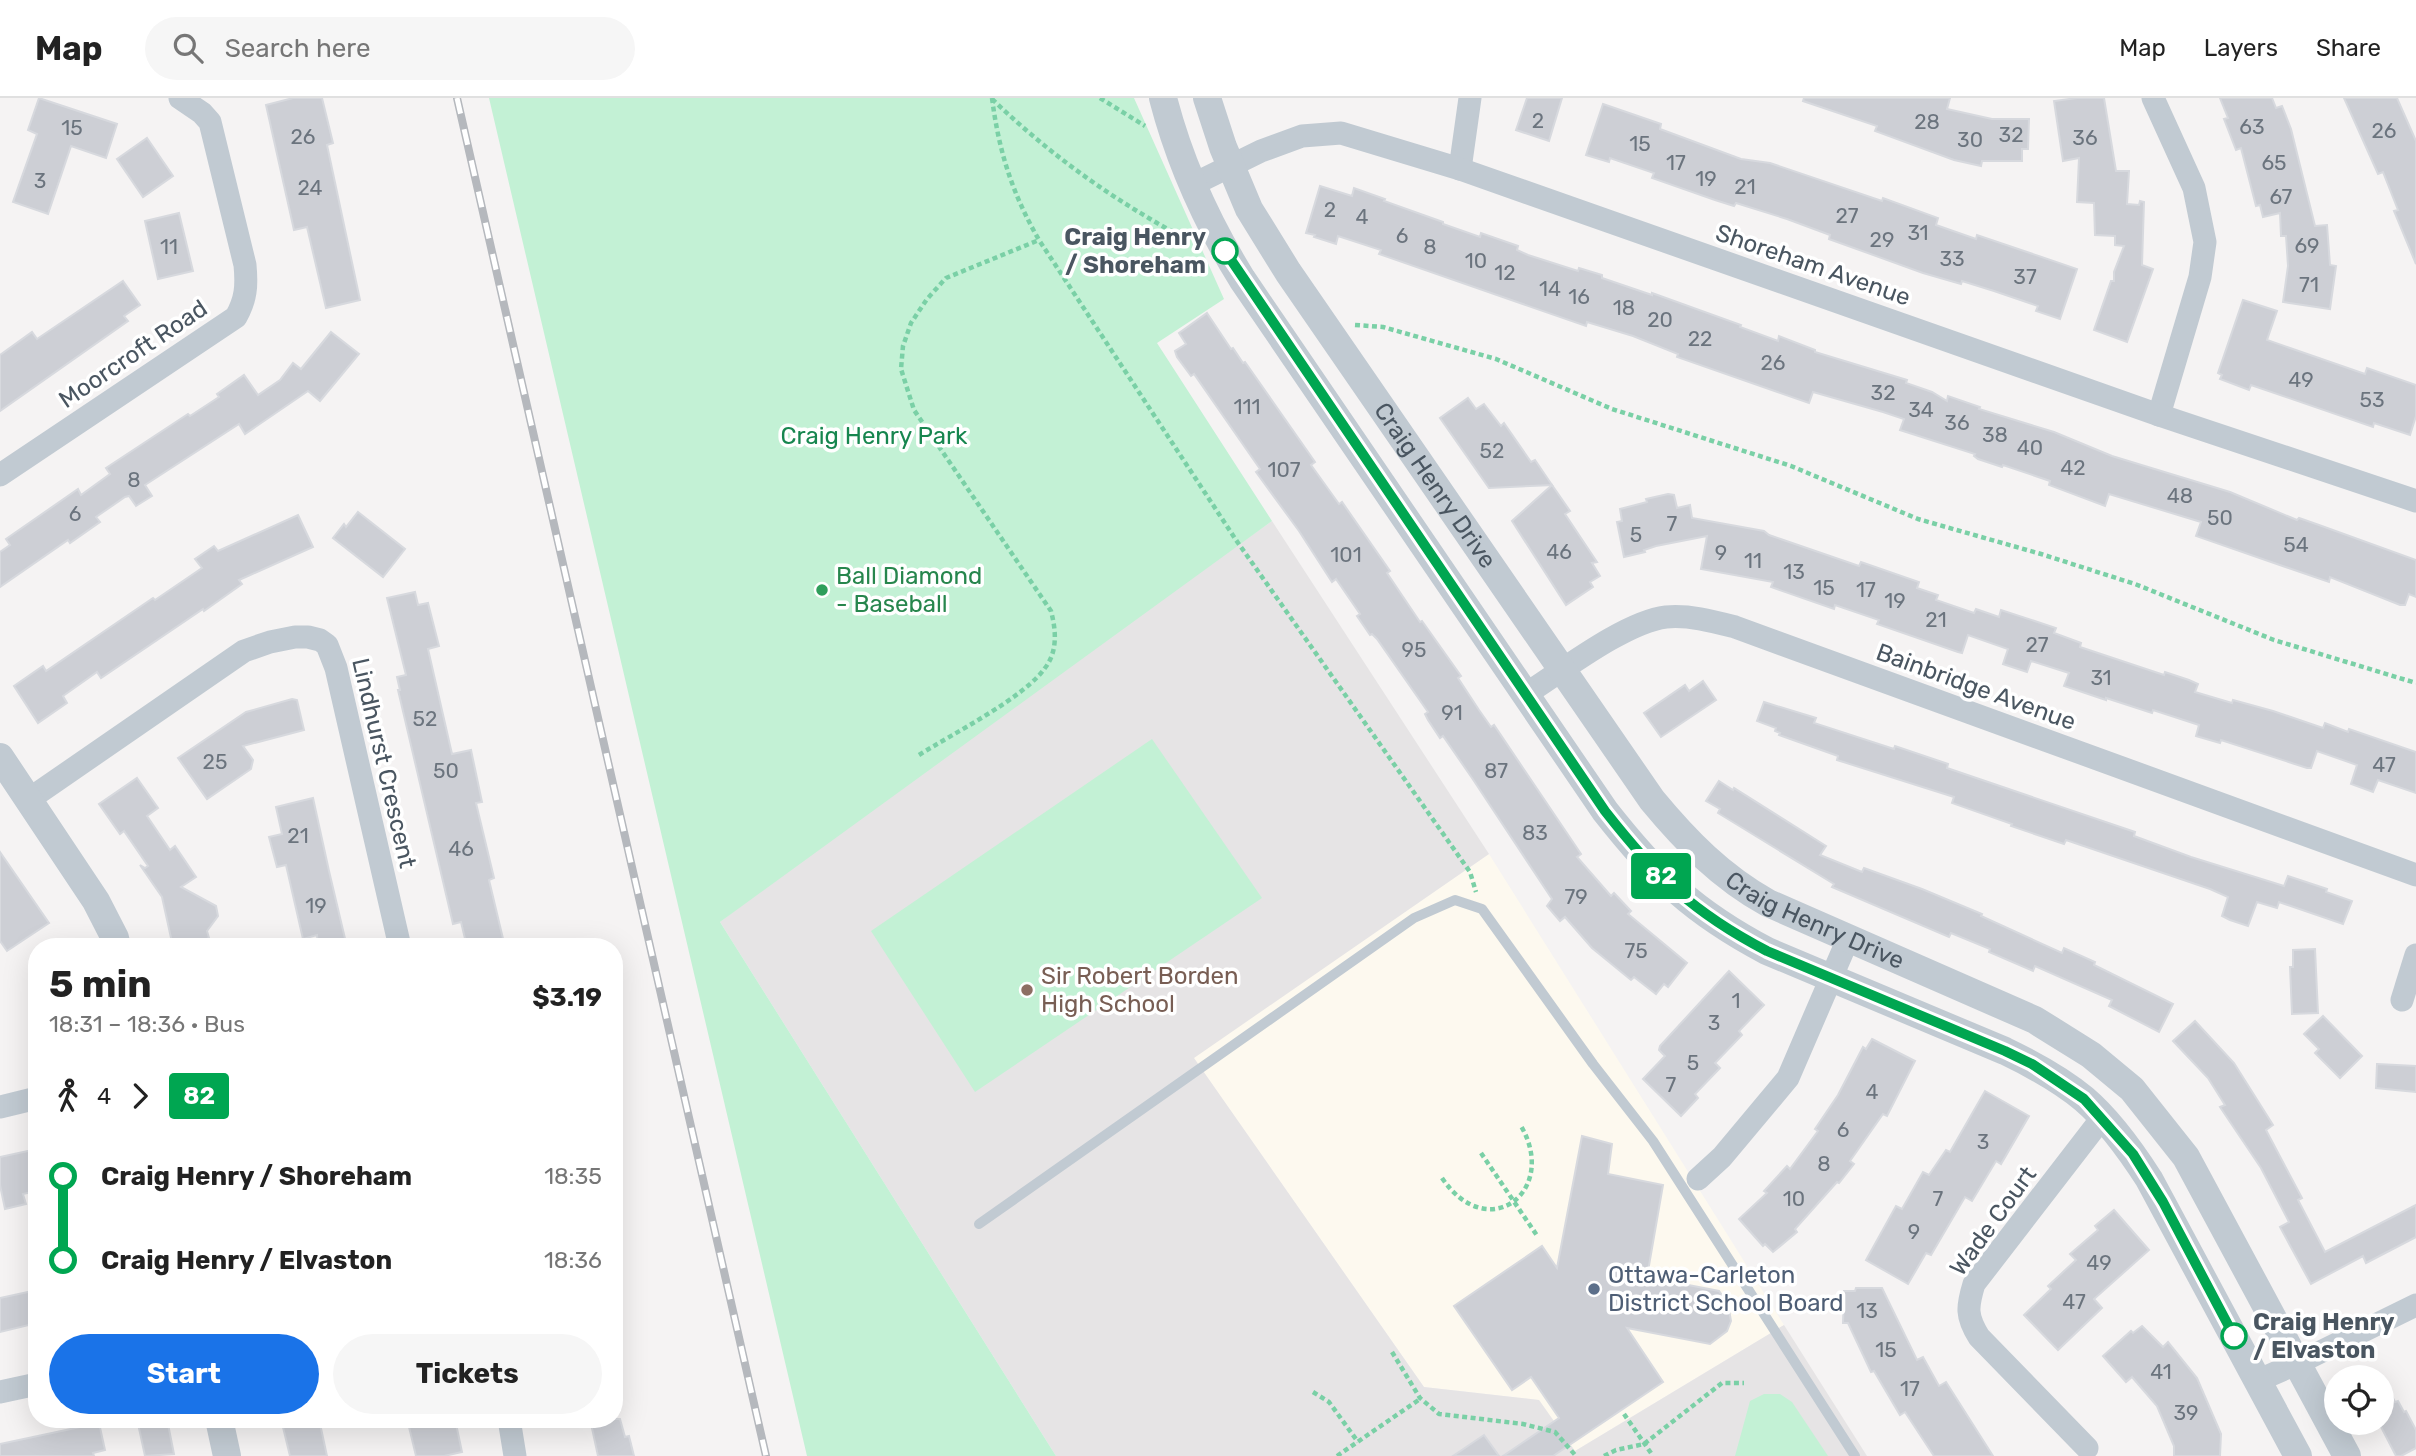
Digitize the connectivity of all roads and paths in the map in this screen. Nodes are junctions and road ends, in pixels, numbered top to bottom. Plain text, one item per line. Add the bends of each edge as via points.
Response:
1 (180, 98) edge
2 (991, 98) edge
3 (1100, 98) edge
4 (1163, 98) edge
5 (1207, 98) edge
6 (1470, 98) edge
7 (2153, 98) edge
8 (1149, 128) dead end
9 (1231, 166) junction
10 (1460, 169) junction
11 (1194, 184) junction
12 (1198, 234) dead end
13 (1039, 240) junction
14 (1327, 329) junction
15 (2159, 415) junction
16 (0, 475) edge
17 (2416, 500) edge
18 (1563, 671) junction
19 (2416, 683) edge
20 (1526, 694) junction
21 (919, 755) dead end
22 (0, 757) edge
23 (28, 800) junction
24 (2416, 875) edge
25 (1482, 909) junction
26 (115, 938) edge
27 (398, 938) edge
28 (1848, 939) junction
29 (2416, 955) edge
30 (1832, 976) junction
31 (2402, 1000) dead end
32 (28, 1100) edge
33 (0, 1107) edge
34 (2102, 1118) junction
35 (1521, 1126) dead end
36 (1481, 1153) dead end
37 (1443, 1178) dead end
38 (1698, 1179) dead end
39 (1514, 1202) junction
40 (979, 1224) dead end
41 (1538, 1237) dead end
42 (2416, 1305) edge
43 (1392, 1352) dead end
44 (2298, 1363) junction
45 (2257, 1381) junction
46 (1744, 1383) dead end
47 (28, 1386) edge
48 (0, 1392) edge
49 (1313, 1392) dead end
50 (1420, 1398) junction
51 (1624, 1414) dead end
52 (221, 1428) edge
53 (510, 1428) edge
54 (1358, 1442) junction
55 (1644, 1444) junction
56 (1636, 1446) junction
57 (2087, 1448) dead end
58 (227, 1456) edge
59 (515, 1456) edge
60 (1337, 1456) edge
61 (1576, 1456) edge
62 (1604, 1456) edge
63 (1633, 1456) edge
64 (1653, 1456) edge
65 (1855, 1456) edge
66 (2298, 1456) edge
67 (2347, 1456) edge

1 - 16 street, Moorcroft Road via 210,122 245,265 244,301 236,317
2 - 12 path via 1064,163 1116,198 1181,235
2 - 13 path via 1006,173
3 - 8 path
4 - 11 street, Craig Henry Drive
5 - 9 street, Craig Henry Drive
6 - 10 street
7 - 15 street via 2194,188 2204,242 2200,277
9 - 10 street, Shoreham Avenue via 1302,136 1341,133
9 - 11 street, Shoreham Avenue
9 - 14 street, Craig Henry Drive via 1249,209
10 - 15 street, Shoreham Avenue
11 - 20 street, Craig Henry Drive via 1242,279
13 - 21 path via 946,278 911,323 903,346 901,369 914,410 1051,611 1056,628 1055,646 1046,667 1025,689
13 - 25 path via 1236,540 1470,872
14 - 18 street, Craig Henry Drive
14 - 19 path via 1340,323 1383,327 1496,359 1612,409 1791,466 1918,519 2135,584 2274,640
15 - 17 street, Shoreham Avenue
18 - 20 street, Bainbridge Avenue
18 - 24 street, Bainbridge Avenue via 1651,620 1690,617 1711,621
18 - 28 street, Craig Henry Drive via 1652,800 1694,848 1741,888
20 - 30 street, Craig Henry Drive via 1605,811 1643,859 1681,896 1738,936
22 - 23 street
23 - 26 street via 96,901
23 - 27 street, Lindhurst Crescent via 244,651 295,637 320,640 327,645 336,668
25 - 40 lane via 1455,900 1414,918
25 - 65 lane via 1653,1141
28 - 30 street
28 - 44 street, Craig Henry Drive via 2035,1020 2091,1055 2132,1089 2186,1157
29 - 31 street
30 - 34 street, Craig Henry Drive via 2032,1064 2084,1099
30 - 38 street via 1788,1078
32 - 33 street
34 - 45 street, Craig Henry Drive via 2133,1154 2156,1191
34 - 57 street, Wade Court via 1974,1284 1968,1308 1979,1336
35 - 39 path via 1533,1168
36 - 39 path
37 - 39 path via 1454,1195 1475,1209 1493,1210
39 - 41 path
42 - 44 street
43 - 50 path
44 - 45 street
44 - 67 street, Craig Henry Drive
45 - 66 street, Craig Henry Drive
46 - 55 path via 1722,1383
47 - 48 street
49 - 54 path via 1329,1402
50 - 54 path
50 - 61 path via 1438,1414 1555,1432
51 - 55 path
52 - 58 street
53 - 59 street
54 - 60 path
55 - 56 path
55 - 64 path
56 - 62 path
56 - 63 path

